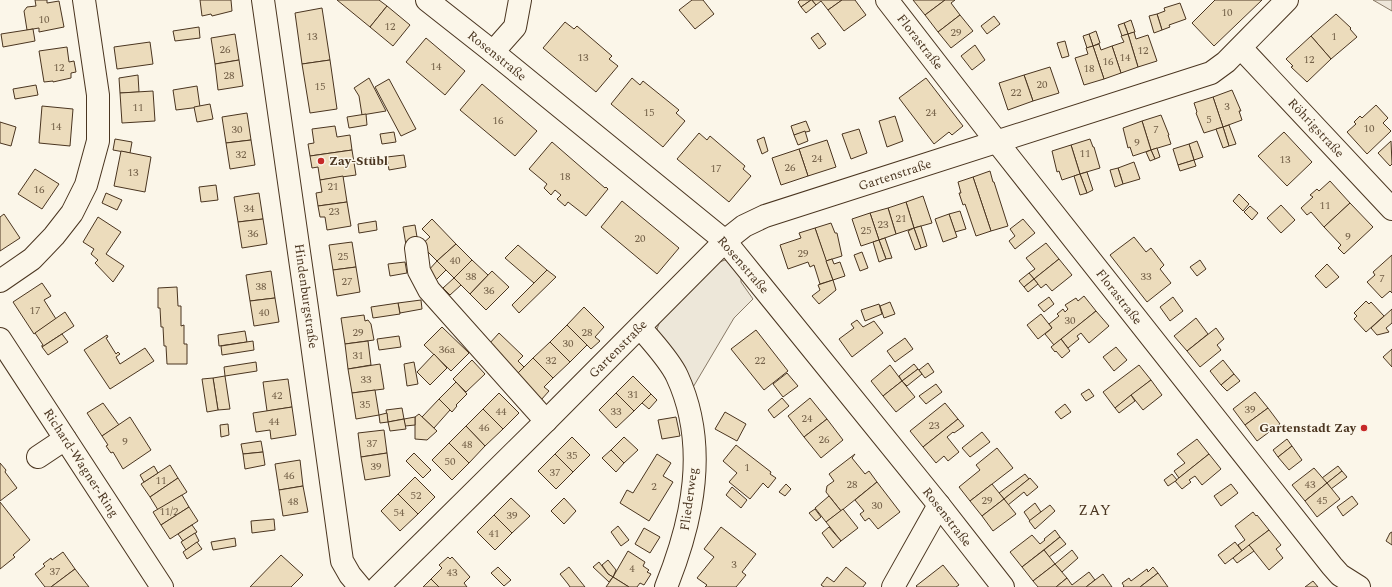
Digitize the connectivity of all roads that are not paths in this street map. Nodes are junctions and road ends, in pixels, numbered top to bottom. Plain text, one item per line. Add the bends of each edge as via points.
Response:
1 (84, 0) edge
2 (263, 0) edge
3 (427, 0) edge
4 (520, 0) edge
5 (887, 0) edge
6 (1287, 0) edge
7 (1241, 48) junction
8 (493, 52) junction
9 (997, 142) junction
10 (1392, 208) edge
11 (725, 241) junction
12 (416, 248) dead end
13 (0, 281) edge
14 (640, 327) junction
15 (0, 339) edge
16 (546, 421) junction
17 (65, 439) junction
18 (38, 457) dead end
19 (939, 506) junction
20 (162, 587) edge
21 (360, 587) edge
22 (378, 587) edge
23 (666, 587) edge
24 (894, 587) edge
25 (1003, 587) edge
26 (1359, 587) edge

1 - 13 street via 98,95 98,141 86,185 72,213 54,236 32,259
2 - 21 street, Hindenburgstraße via 342,561
3 - 8 street, Rosenstraße
4 - 8 street via 515,27
5 - 9 street, Florastraße
6 - 7 street, Gartenstraße
7 - 9 street, Gartenstraße via 1211,73
7 - 10 street, Röhrigstraße
8 - 11 street, Rosenstraße
9 - 11 street, Gartenstraße via 765,216 744,226
9 - 26 street, Florastraße via 1332,566 1340,575
11 - 14 street, Gartenstraße
11 - 19 street, Rosenstraße
12 - 16 street via 419,271 429,290
14 - 16 street, Gartenstraße
14 - 23 street, Fliederweg via 676,374 686,398 694,450 695,481 690,512 682,544
15 - 17 street, Richard-Wagner-Ring
16 - 22 street, Gartenstraße
17 - 18 street
17 - 20 street, Richard-Wagner-Ring
19 - 24 street
19 - 25 street, Rosenstraße

